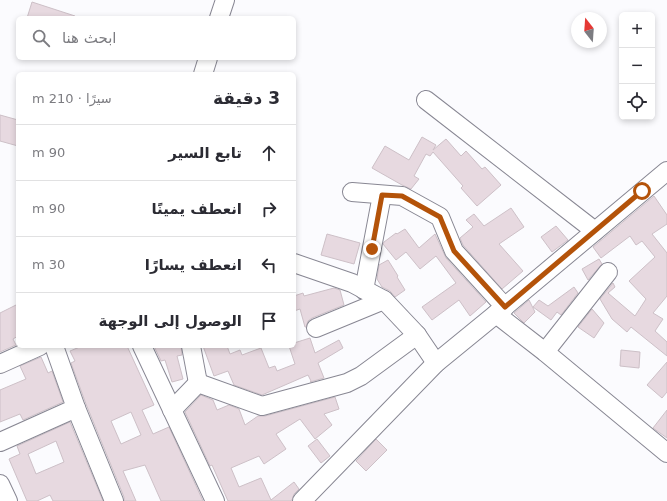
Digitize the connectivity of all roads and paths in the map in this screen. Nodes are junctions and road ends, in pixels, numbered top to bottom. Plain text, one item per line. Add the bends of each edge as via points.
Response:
1 (225, 0) edge
2 (220, 16) edge
3 (207, 60) edge
4 (204, 72) edge
5 (426, 100) dead end
6 (667, 171) edge
7 (352, 192) dead end
8 (382, 195) junction
9 (595, 231) junction
10 (296, 264) edge
11 (608, 272) dead end
12 (364, 290) junction
13 (384, 300) junction
14 (500, 310) junction
15 (316, 328) dead end
16 (417, 335) junction
17 (36, 348) edge
18 (55, 348) edge
19 (143, 348) edge
20 (191, 348) edge
21 (545, 352) junction
22 (436, 363) junction
23 (0, 364) edge
24 (198, 383) junction
25 (76, 408) junction
26 (172, 410) junction
27 (0, 442) edge
28 (667, 453) edge
29 (0, 484) edge
30 (8, 501) edge
31 (114, 501) edge
32 (215, 501) edge
33 (302, 501) edge

1 - 2 street
3 - 4 street
5 - 9 street
6 - 9 street
7 - 8 street
8 - 12 street
8 - 14 street via 402,196 440,217 454,251
9 - 14 street
10 - 12 street via 352,282
11 - 21 street
12 - 13 street
13 - 15 street
13 - 16 street
14 - 21 street
14 - 22 street
16 - 22 street
16 - 24 street via 361,376 347,383 262,406
17 - 23 street
18 - 25 street
19 - 26 street
20 - 24 street
21 - 28 street
22 - 33 street
24 - 26 street
25 - 27 street
25 - 31 street
26 - 32 street
29 - 30 street

